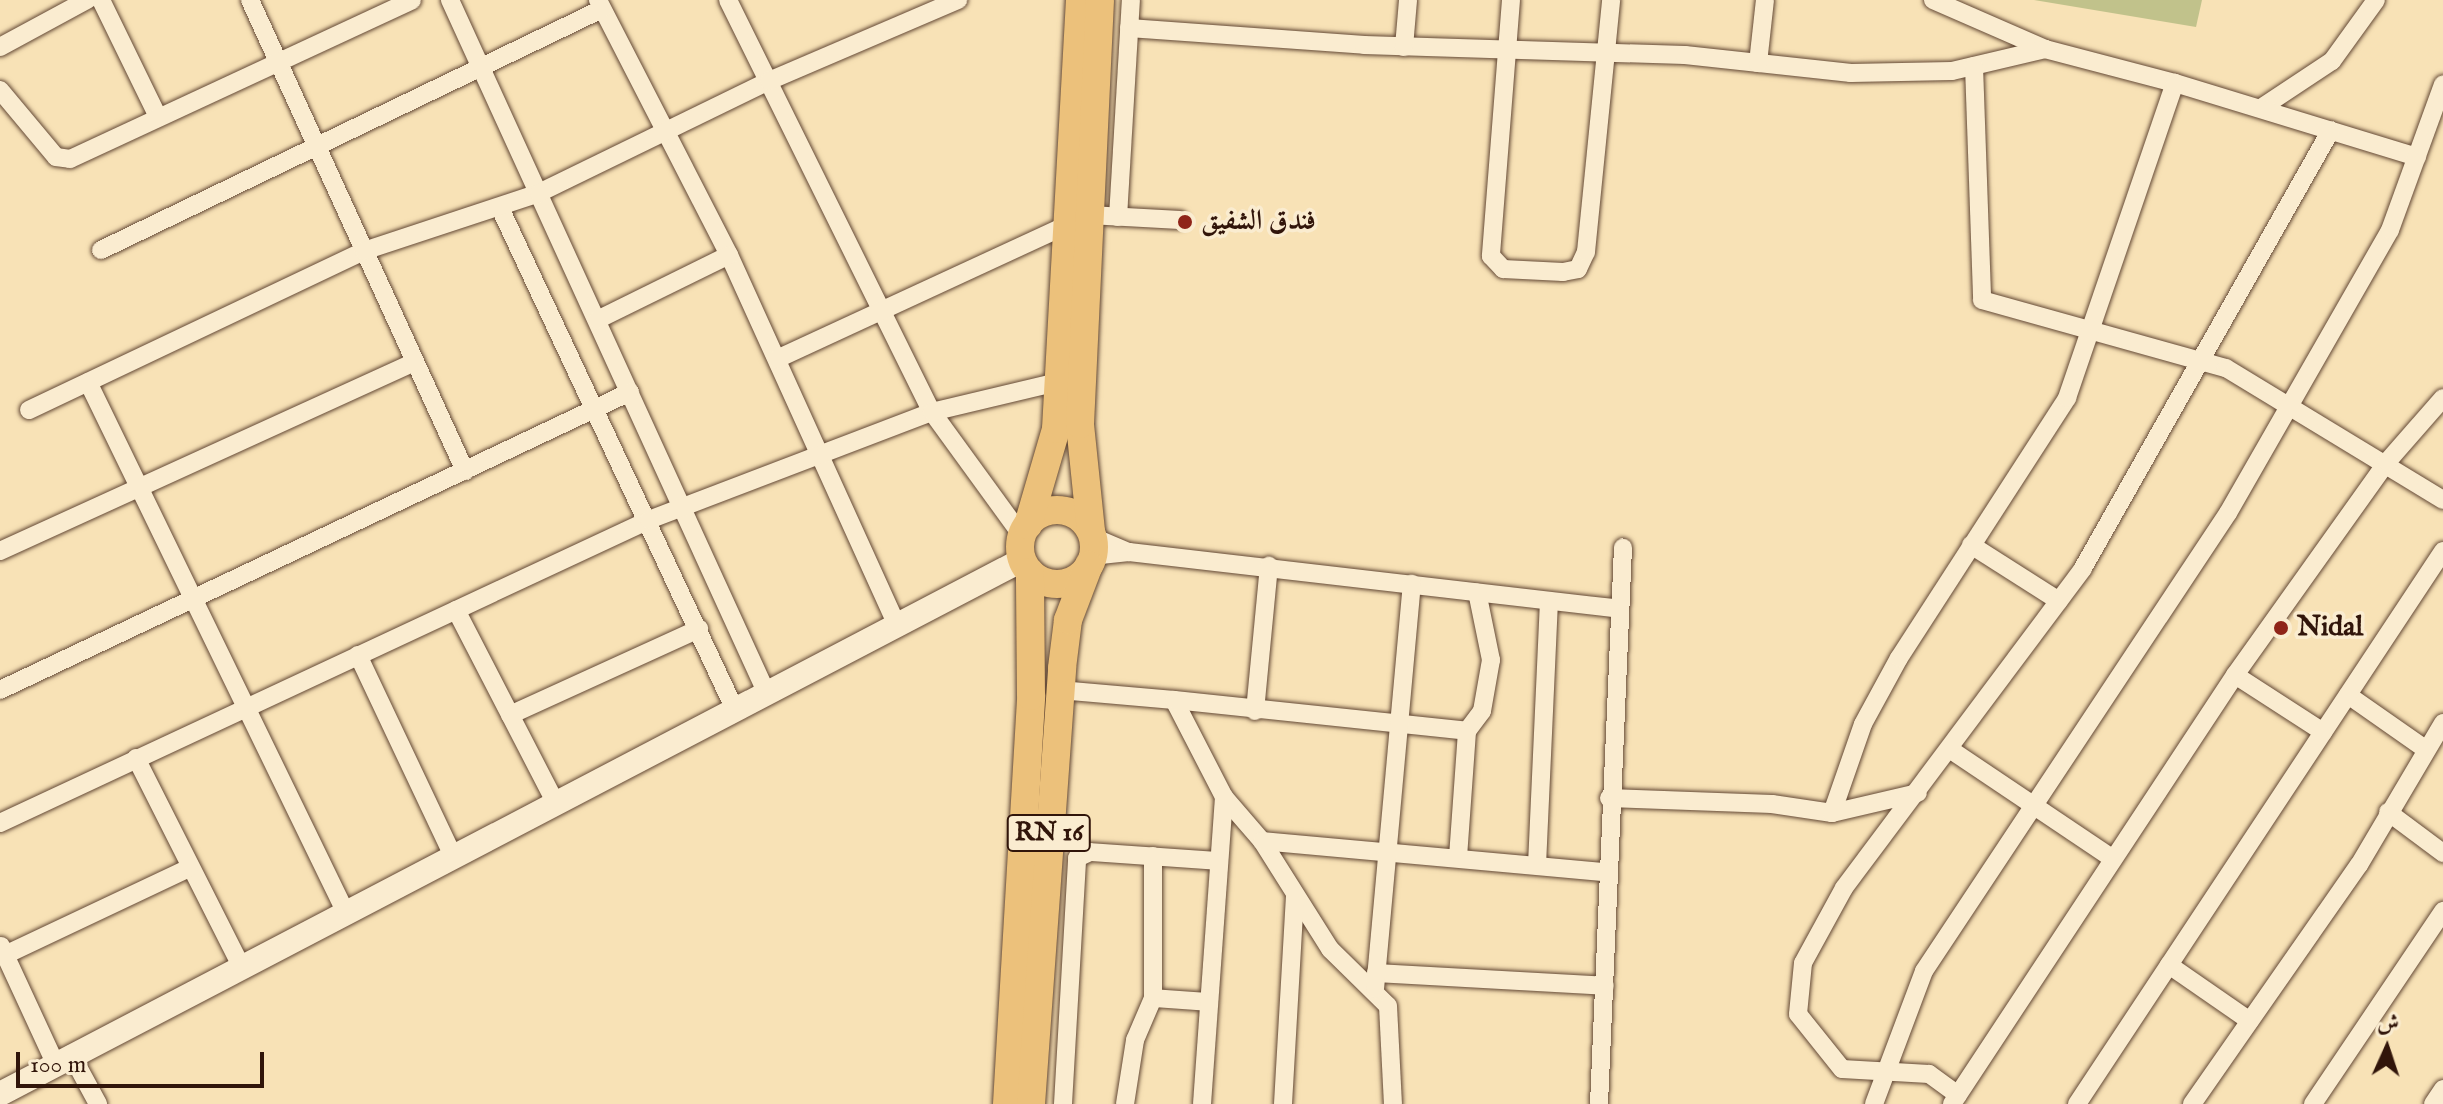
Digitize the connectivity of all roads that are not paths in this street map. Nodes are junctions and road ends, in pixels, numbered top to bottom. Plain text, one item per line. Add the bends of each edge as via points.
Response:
1 (87, 0) edge
2 (101, 0) edge
3 (250, 0) edge
4 (412, 0) edge
5 (450, 0) edge
6 (728, 0) edge
7 (1080, 0) edge
8 (1100, 0) edge
9 (1131, 0) edge
10 (1408, 0) edge
11 (1511, 0) edge
12 (1611, 0) edge
13 (1765, 0) edge
14 (1933, 0) edge
15 (2376, 0) edge
16 (947, 2) edge
17 (600, 4) edge
18 (1129, 28) junction
19 (0, 47) edge
20 (1404, 47) junction
21 (2045, 49) junction
22 (1506, 52) junction
23 (1606, 53) junction
24 (277, 61) junction
25 (1758, 63) junction
26 (480, 66) junction
27 (1974, 66) junction
28 (769, 81) junction
29 (2175, 83) junction
30 (2443, 84) edge
31 (0, 90) edge
32 (2261, 108) junction
33 (158, 117) junction
34 (2331, 130) junction
35 (663, 133) junction
36 (316, 147) junction
37 (2417, 157) junction
38 (539, 193) junction
39 (500, 208) junction
40 (1118, 217) junction
41 (1078, 218) junction
42 (1180, 220) dead end
43 (101, 250) dead end
44 (364, 251) junction
45 (729, 255) junction
46 (880, 307) junction
47 (597, 320) junction
48 (2093, 334) junction
49 (777, 359) junction
50 (2201, 359) junction
51 (412, 363) junction
52 (88, 382) junction
53 (1058, 382) junction
54 (630, 392) junction
55 (2443, 398) edge
56 (2291, 404) junction
57 (598, 409) junction
58 (29, 410) dead end
59 (932, 412) junction
60 (823, 459) junction
61 (2387, 462) junction
62 (465, 471) junction
63 (140, 489) junction
64 (2443, 500) edge
65 (685, 508) junction
66 (649, 520) junction
67 (1971, 545) junction
68 (1025, 548) junction
69 (1092, 548) junction
70 (1623, 548) dead end
71 (0, 551) edge
72 (2443, 551) edge
73 (1269, 566) junction
74 (1412, 584) junction
75 (1477, 592) junction
76 (192, 599) junction
77 (1549, 601) junction
78 (2059, 601) junction
79 (1618, 609) junction
80 (456, 610) junction
81 (898, 628) junction
82 (699, 629) junction
83 (358, 655) junction
84 (2235, 675) junction
85 (0, 690) edge
86 (1060, 690) junction
87 (767, 694) junction
88 (2348, 695) junction
89 (1174, 700) junction
90 (247, 708) junction
91 (735, 710) junction
92 (1255, 711) junction
93 (510, 715) junction
94 (2443, 723) edge
95 (1397, 727) junction
96 (1467, 731) junction
97 (2323, 732) junction
98 (2425, 749) junction
99 (1951, 750) junction
100 (136, 758) junction
101 (1919, 793) junction
102 (1224, 797) junction
103 (1609, 798) junction
104 (555, 802) junction
105 (2035, 810) junction
106 (2388, 812) junction
107 (1832, 813) junction
108 (0, 823) edge
109 (1262, 841) junction
110 (1387, 850) junction
111 (2443, 853) edge
112 (453, 856) junction
113 (1153, 856) junction
114 (1458, 857) junction
115 (2113, 859) junction
116 (1219, 861) junction
117 (1537, 865) junction
118 (189, 868) junction
119 (1605, 872) junction
120 (1295, 896) junction
121 (345, 911) junction
122 (2443, 911) edge
123 (3, 950) edge
124 (2169, 965) junction
125 (241, 966) junction
126 (1376, 981) junction
127 (1039, 986) junction
128 (1068, 986) junction
129 (1605, 986) junction
130 (1153, 998) junction
131 (1209, 1002) junction
132 (2250, 1021) junction
133 (63, 1059) junction
134 (1884, 1074) junction
135 (2443, 1089) edge
136 (0, 1094) edge
137 (1955, 1099) edge
138 (2320, 1101) edge
139 (98, 1104) edge
140 (1007, 1104) edge
141 (1031, 1104) edge
142 (1063, 1104) edge
143 (1125, 1104) edge
144 (1202, 1104) edge
145 (1283, 1104) edge
146 (1393, 1104) edge
147 (1599, 1104) edge
148 (1874, 1104) edge
149 (2077, 1104) edge
150 (2192, 1104) edge
151 (2433, 1104) edge

1 - 19 street
2 - 33 street
3 - 24 street
4 - 24 street
5 - 26 street
6 - 28 street
7 - 41 main road, RN 16
8 - 41 main road, RN 16
9 - 18 street
10 - 20 street
11 - 22 street
12 - 23 street
13 - 25 street
14 - 21 street
15 - 32 street via 2332,61
16 - 28 street
17 - 26 street
17 - 35 street
18 - 20 street
18 - 40 street
20 - 22 street
21 - 27 street
21 - 29 street
22 - 23 street
22 - 23 street via 1493,262 1563,272 1578,269 1586,252
23 - 25 street
24 - 33 street
24 - 36 street
25 - 27 street via 1851,73
26 - 36 street
26 - 38 street
27 - 48 street via 1979,295
28 - 35 street
28 - 46 street
29 - 32 street
29 - 48 street
30 - 37 street
31 - 33 street via 62,160
32 - 34 street
34 - 37 street
34 - 50 street
35 - 38 street
35 - 45 street
36 - 43 street
36 - 44 street
37 - 56 street via 2390,230
38 - 39 street
38 - 47 street
39 - 44 street
39 - 57 street
40 - 41 street
40 - 42 street
41 - 46 street
41 - 53 main road, RN 16
41 - 69 main road, RN 16 via 1080,480
44 - 51 street
44 - 52 street
45 - 47 street
45 - 49 street
46 - 49 street
46 - 59 street
47 - 54 street
48 - 50 street
48 - 67 street via 2067,398
49 - 60 street
50 - 56 street
50 - 78 street
51 - 62 street
51 - 63 street
52 - 58 street
52 - 63 street
53 - 59 street
53 - 68 main road, RN 16 via 1049,463
54 - 57 street
54 - 65 street
55 - 61 street
56 - 61 street
56 - 105 street
57 - 62 street
57 - 66 street
59 - 60 street
59 - 68 street
60 - 65 street
60 - 81 street
61 - 64 street
61 - 84 street
62 - 76 street
63 - 71 street
63 - 76 street
65 - 66 street
65 - 87 street
66 - 80 street
66 - 82 street
67 - 78 street
67 - 107 street via 1863,724
68 - 69 main road via 1066,583
68 - 69 main road via 1061,510
68 - 81 street
68 - 140 main road, RN 16 via 1030,710
69 - 73 street
69 - 86 main road, RN 16 via 1068,620
70 - 79 street
72 - 88 street
73 - 74 street
73 - 92 street
74 - 75 street
74 - 95 street
75 - 77 street
75 - 96 street via 1491,660 1482,711
76 - 85 street
76 - 90 street
77 - 79 street
77 - 117 street
78 - 99 street
79 - 103 street
80 - 83 street
80 - 93 street
81 - 87 street
82 - 91 street
82 - 93 street
83 - 90 street
83 - 112 street
84 - 97 street
84 - 115 street
86 - 89 street
86 - 127 main road, RN 16
87 - 91 street
88 - 97 street
88 - 98 street
89 - 92 street
89 - 102 street
90 - 100 street
90 - 121 street
91 - 104 street
92 - 95 street
93 - 104 street
94 - 98 street
95 - 96 street
95 - 110 street
96 - 114 street
97 - 124 street
98 - 106 street
99 - 101 street
99 - 105 street
100 - 108 street
100 - 118 street
101 - 107 street
101 - 134 street via 1844,888 1803,963 1796,992 1798,1014 1842,1069
102 - 109 street
102 - 116 street
103 - 107 street via 1772,804
103 - 119 street
104 - 112 street
105 - 115 street
105 - 134 street via 1924,971
106 - 111 street
106 - 132 street
109 - 110 street
109 - 120 street
110 - 114 street
110 - 126 street
112 - 121 street
113 - 116 street
113 - 128 street via 1090,852 1077,858
113 - 130 street
114 - 117 street
115 - 137 street
116 - 131 street
117 - 119 street
118 - 123 street
118 - 125 street
119 - 129 street
120 - 126 street via 1330,949
120 - 145 street
121 - 125 street
122 - 138 street
123 - 133 street
124 - 132 street
124 - 149 street
125 - 133 street
126 - 129 street
126 - 146 street via 1394,1030
127 - 128 street
127 - 141 main road, RN 16
128 - 142 street
129 - 147 street
130 - 131 street
130 - 143 street via 1135,1040
131 - 144 street
132 - 150 street
133 - 136 street
133 - 139 street
134 - 137 street via 1929,1074
134 - 148 street
135 - 151 street

